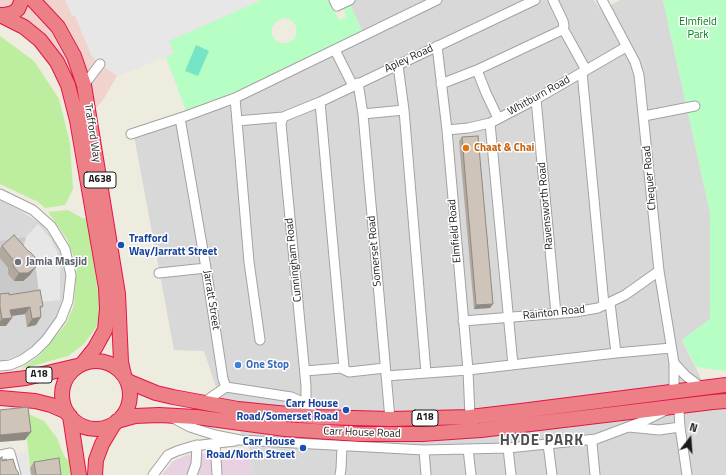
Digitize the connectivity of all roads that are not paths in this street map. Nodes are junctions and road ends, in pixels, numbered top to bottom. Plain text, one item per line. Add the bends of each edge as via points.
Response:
1 (22, 0) edge
2 (33, 0) edge
3 (350, 0) edge
4 (437, 0) edge
5 (535, 0) edge
6 (553, 0) edge
7 (602, 0) edge
8 (337, 7) edge
9 (0, 15) edge
10 (562, 30) junction
11 (437, 46) junction
12 (626, 47) junction
13 (334, 50) junction
14 (100, 64) dead end
15 (398, 65) junction
16 (476, 70) junction
17 (584, 71) junction
18 (441, 84) junction
19 (84, 85) junction
20 (356, 85) junction
21 (235, 98) junction
22 (536, 99) junction
23 (320, 102) junction
24 (695, 106) dead end
25 (404, 110) junction
26 (363, 114) junction
27 (644, 116) junction
28 (283, 117) junction
29 (180, 118) junction
30 (494, 120) junction
31 (237, 121) junction
32 (447, 130) junction
33 (131, 134) dead end
34 (0, 194) edge
35 (206, 268) junction
36 (659, 271) junction
37 (159, 273) dead end
38 (607, 304) junction
39 (556, 314) junction
40 (508, 318) junction
41 (463, 321) junction
42 (260, 340) dead end
43 (671, 348) junction
44 (616, 353) junction
45 (674, 363) junction
46 (80, 365) junction
47 (513, 365) junction
48 (0, 366) edge
49 (344, 368) junction
50 (305, 370) junction
51 (468, 370) junction
52 (385, 372) junction
53 (426, 373) junction
54 (126, 378) junction
55 (0, 381) edge
56 (726, 385) edge
57 (226, 387) junction
58 (702, 388) junction
59 (674, 391) junction
60 (0, 398) edge
61 (726, 401) edge
62 (203, 403) junction
63 (304, 404) junction
64 (677, 406) junction
65 (68, 414) junction
66 (169, 415) junction
67 (318, 417) junction
68 (470, 417) junction
69 (390, 419) junction
70 (116, 422) junction
71 (628, 427) junction
72 (680, 427) junction
73 (192, 428) junction
74 (240, 440) junction
75 (589, 440) junction
76 (215, 444) junction
77 (548, 444) junction
78 (198, 445) junction
79 (342, 446) junction
80 (187, 448) junction
81 (508, 448) junction
82 (468, 449) junction
83 (424, 450) junction
84 (0, 455) edge
85 (217, 474) edge
86 (16, 475) edge
87 (79, 475) edge
88 (95, 475) edge
89 (154, 475) edge
90 (192, 475) edge
91 (340, 475) edge
92 (426, 475) edge
93 (471, 475) edge
94 (511, 475) edge
95 (552, 475) edge
96 (595, 475) edge
97 (687, 475) edge

1 - 9 highway, Trafford Way / A638 via 18,9
2 - 19 highway, Trafford Way / A638 via 58,27 74,56
3 - 8 street
4 - 13 street
5 - 11 street, Apley Road
6 - 10 street via 563,20
7 - 12 street, Chequer Road
9 - 46 highway, Trafford Way / A638 via 24,27 40,40 57,62 68,85 77,120 106,288 107,309 105,330 95,348
10 - 16 street
10 - 17 street via 566,32
11 - 15 street, Apley Road
11 - 18 street, Elmfield Road
12 - 17 street, Whitburn Road
12 - 27 street, Chequer Road via 639,75
13 - 20 street, Somerset Road
13 - 21 street
14 - 19 street
15 - 20 street, Apley Road
15 - 25 street
16 - 18 street
16 - 30 street
17 - 22 street, Whitburn Road
17 - 38 street
18 - 32 street, Elmfield Road
19 - 54 highway, Trafford Way / A638 via 118,294 121,362
20 - 23 street, Apley Road
20 - 26 street, Somerset Road
21 - 29 street
21 - 31 street
22 - 30 street, Whitburn Road
22 - 39 street, Ravensworth Road
23 - 28 street, Apley Road
23 - 49 street
24 - 27 street
25 - 26 street
25 - 53 street
26 - 52 street, Somerset Road
27 - 36 street, Chequer Road
28 - 31 street, Apley Road
28 - 50 street, Cunningham Road via 281,124
29 - 33 street
29 - 35 street, Jarratt Street
30 - 32 street, Whitburn Road via 468,128
30 - 40 street
31 - 42 street via 249,262
32 - 41 street, Elmfield Road
34 - 48 street via 33,210 51,226 65,249 71,275 68,300 61,319 46,340 22,360
35 - 37 street
35 - 57 street, Jarratt Street
36 - 38 street, Rainton Road via 625,295
36 - 43 street, Chequer Road
38 - 39 street, Rainton Road via 587,310
38 - 44 street
39 - 40 street, Rainton Road
40 - 41 street, Rainton Road
40 - 47 street
41 - 51 street, Elmfield Road
43 - 44 street
43 - 45 street, Chequer Road
44 - 47 street
45 - 58 street
45 - 59 street, Chequer Road
46 - 54 highway via 101,361 114,366
46 - 55 highway, A18 via 26,378
46 - 65 highway via 67,376 63,387 62,399
47 - 51 street
49 - 50 street
49 - 52 street via 349,372
50 - 63 street, Cunningham Road
51 - 53 street
51 - 68 street, Elmfield Road
52 - 53 street
52 - 69 street, Somerset Road
54 - 62 highway, Carr House Road / A18 via 156,393
54 - 70 highway via 130,390 129,404
56 - 58 highway, Carr House Road / A18
57 - 62 street
57 - 63 street via 291,397
58 - 59 highway, Carr House Road / A18
59 - 68 highway, Carr House Road / A18
60 - 65 highway, A18 via 35,401 51,405
61 - 64 highway, Carr House Road / A18
62 - 67 highway, Carr House Road / A18 via 275,414
63 - 67 street
64 - 66 highway, Carr House Road / A18 via 481,430 422,434 359,434 284,429
64 - 71 street
64 - 72 street
65 - 70 highway via 77,423 97,428 108,427
65 - 87 highway
66 - 70 highway, Carr House Road / A18 via 135,416
66 - 73 street
67 - 69 highway, Carr House Road / A18
68 - 69 highway, Carr House Road / A18
70 - 88 highway via 102,444 96,460
71 - 72 street via 659,430
71 - 75 street
72 - 97 street
73 - 74 street
73 - 80 street via 194,440
74 - 76 street
74 - 79 street
75 - 77 street
75 - 96 street via 592,443
76 - 78 street
76 - 85 street
77 - 81 street
77 - 95 street
78 - 80 street
78 - 90 street
79 - 83 street
79 - 91 street
80 - 89 street via 168,455
81 - 82 street
81 - 94 street
82 - 83 street
82 - 93 street
83 - 92 street
84 - 86 street via 10,453

